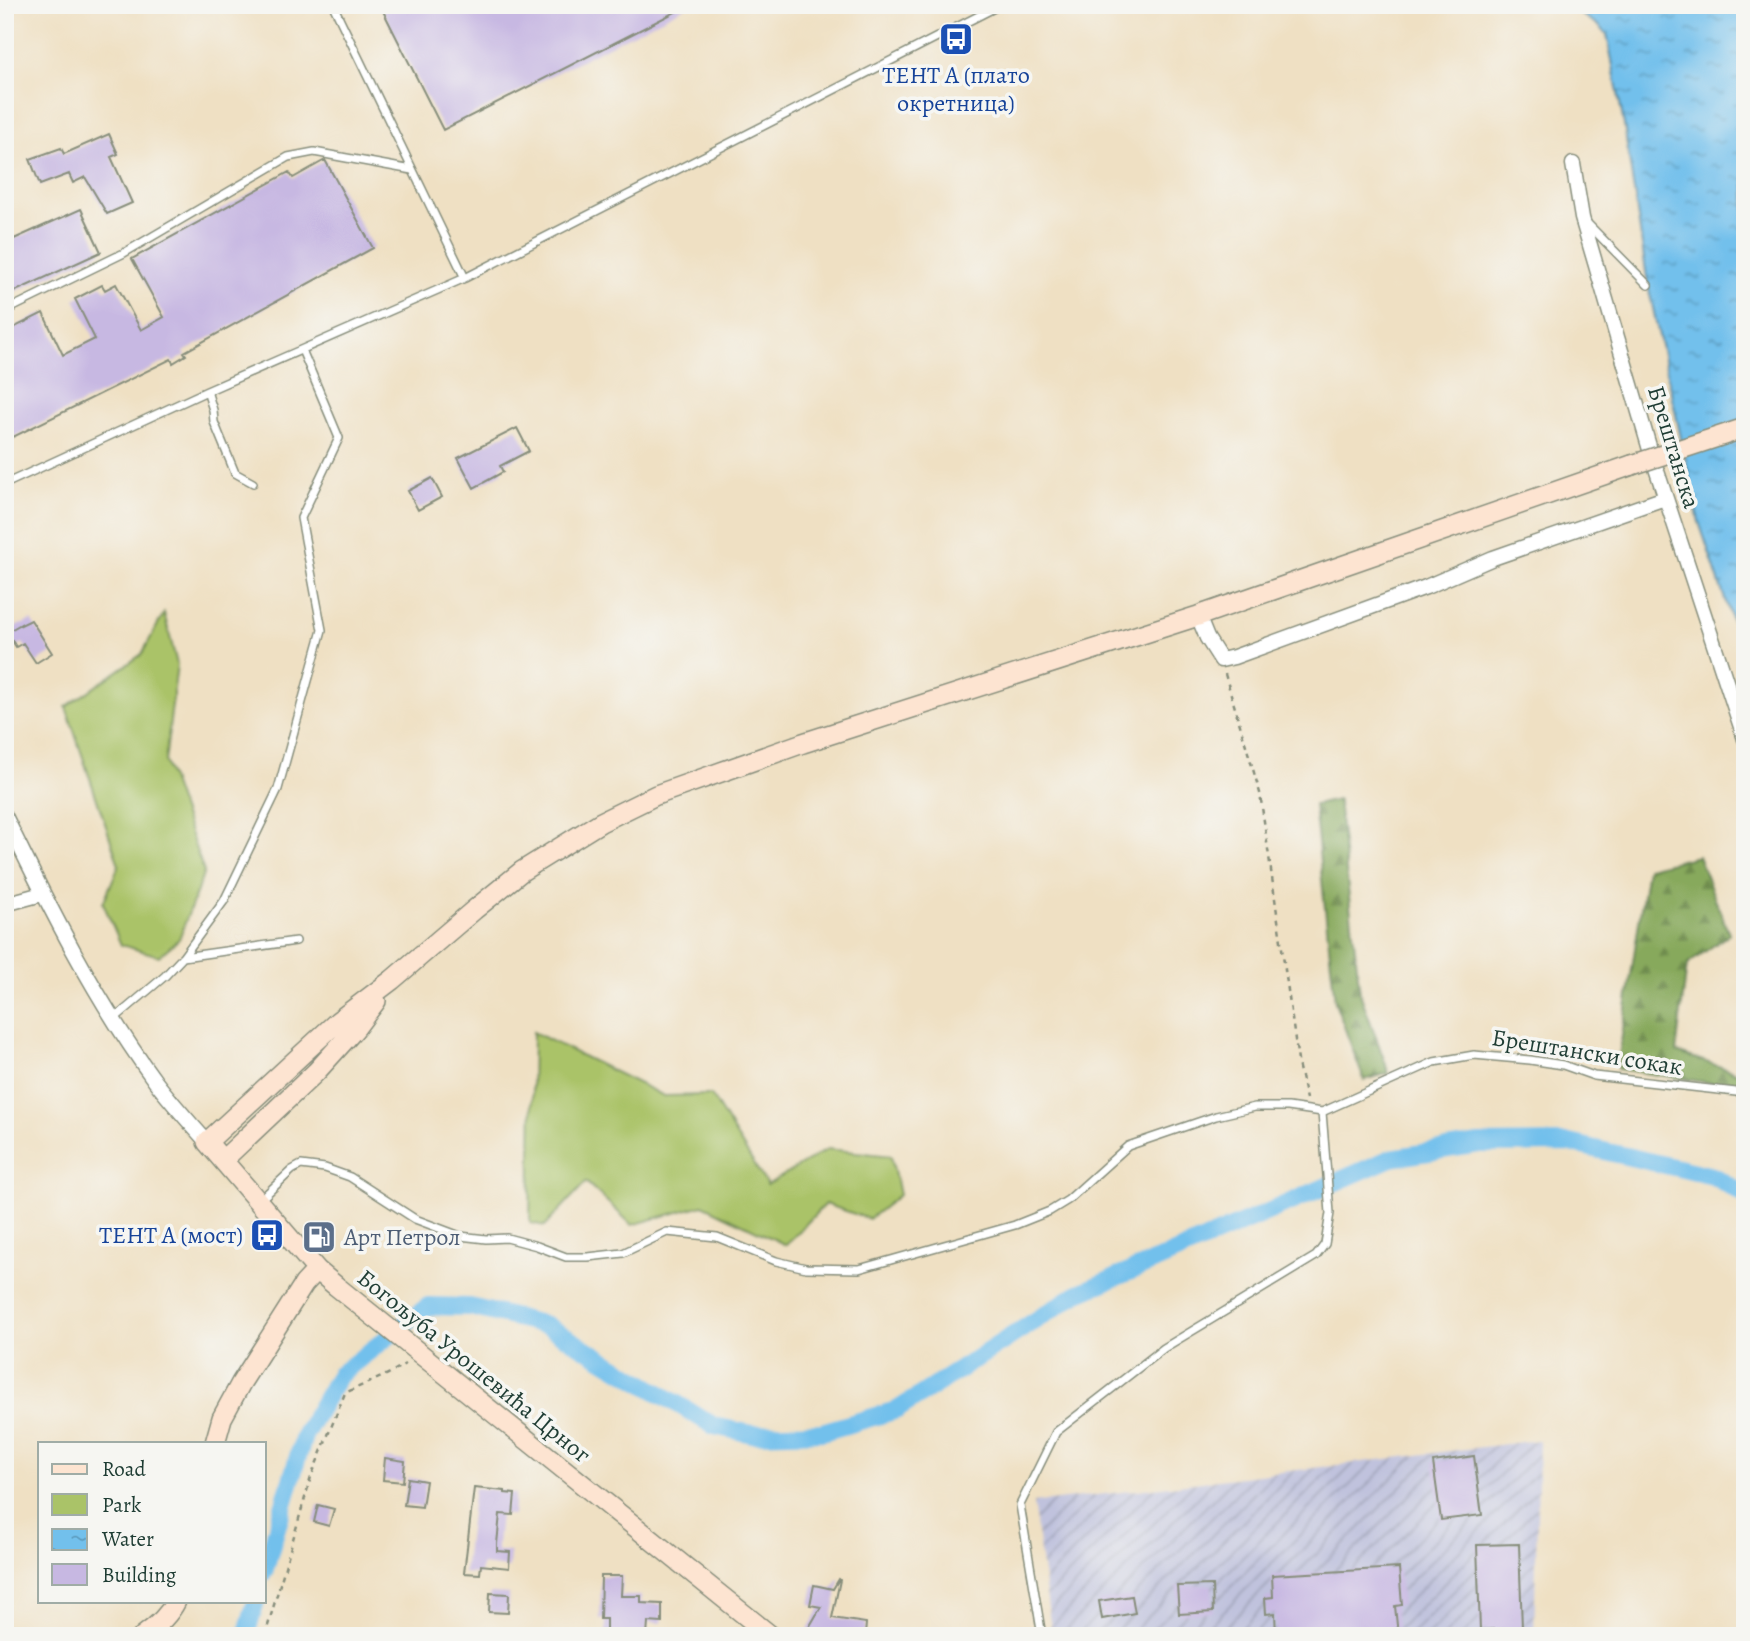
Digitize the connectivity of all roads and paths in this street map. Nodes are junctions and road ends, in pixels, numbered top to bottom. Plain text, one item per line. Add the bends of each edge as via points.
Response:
1 (333, 5) edge
2 (1000, 5) edge
3 (1573, 164) dead end
4 (412, 170) junction
5 (1582, 218) junction
6 (465, 278) junction
7 (1648, 285) dead end
8 (5, 311) edge
9 (302, 350) junction
10 (207, 391) junction
11 (1745, 428) edge
12 (253, 483) dead end
13 (5, 484) edge
14 (1665, 498) junction
15 (1198, 616) junction
16 (1221, 660) junction
17 (1745, 739) edge
18 (5, 816) edge
19 (42, 894) junction
20 (5, 904) edge
21 (296, 941) dead end
22 (183, 957) junction
23 (392, 980) junction
24 (114, 1019) junction
25 (1745, 1093) edge
26 (1309, 1109) junction
27 (1322, 1112) junction
28 (207, 1142) junction
29 (223, 1160) junction
30 (259, 1201) junction
31 (317, 1270) junction
32 (420, 1355) junction
33 (215, 1442) edge
34 (176, 1602) edge
35 (143, 1636) edge
36 (265, 1636) edge
37 (771, 1636) edge
38 (1042, 1636) edge

1 - 4 lane
2 - 6 lane
3 - 5 street, Брештанска
4 - 6 lane
4 - 8 lane via 314,152 288,157 124,254
5 - 7 lane
5 - 14 street, Брештанска
6 - 9 lane
9 - 10 lane
9 - 22 lane via 340,438 301,518 322,630 278,789 224,901
10 - 12 lane via 235,473
10 - 13 lane
11 - 15 main road, bridge
14 - 16 street
14 - 17 street, Брештанска
15 - 16 street
15 - 23 main road via 656,795 601,822 522,871
16 - 26 path via 1260,793 1299,1068
18 - 19 street, Богољуба Урошевића Црног
19 - 20 street
19 - 24 street, Богољуба Урошевића Црног
21 - 22 lane
22 - 24 lane
23 - 28 main road via 338,1021
23 - 29 main road via 316,1072
24 - 28 street, Богољуба Урошевића Црног via 156,1083
25 - 27 lane, Брештански сокак via 1594,1076 1563,1065 1474,1055 1434,1062
26 - 27 lane
26 - 30 lane via 1255,1107 1128,1146 1068,1200 1049,1211 859,1269 806,1268 717,1237 667,1232 623,1253 566,1256 507,1238 460,1236 415,1219 350,1177 302,1165
27 - 38 lane via 1330,1213 1325,1244 1316,1256 1164,1348 1056,1432 1020,1505
28 - 29 main road, Богољуба Урошевића Црног
29 - 30 main road, Богољуба Урошевића Црног
30 - 31 main road, Богољуба Урошевића Црног
31 - 32 main road, Богољуба Урошевића Црног
31 - 33 main road via 241,1383
32 - 36 path via 345,1393 311,1476
32 - 37 main road, Богољуба Урошевића Црног
34 - 35 main road

